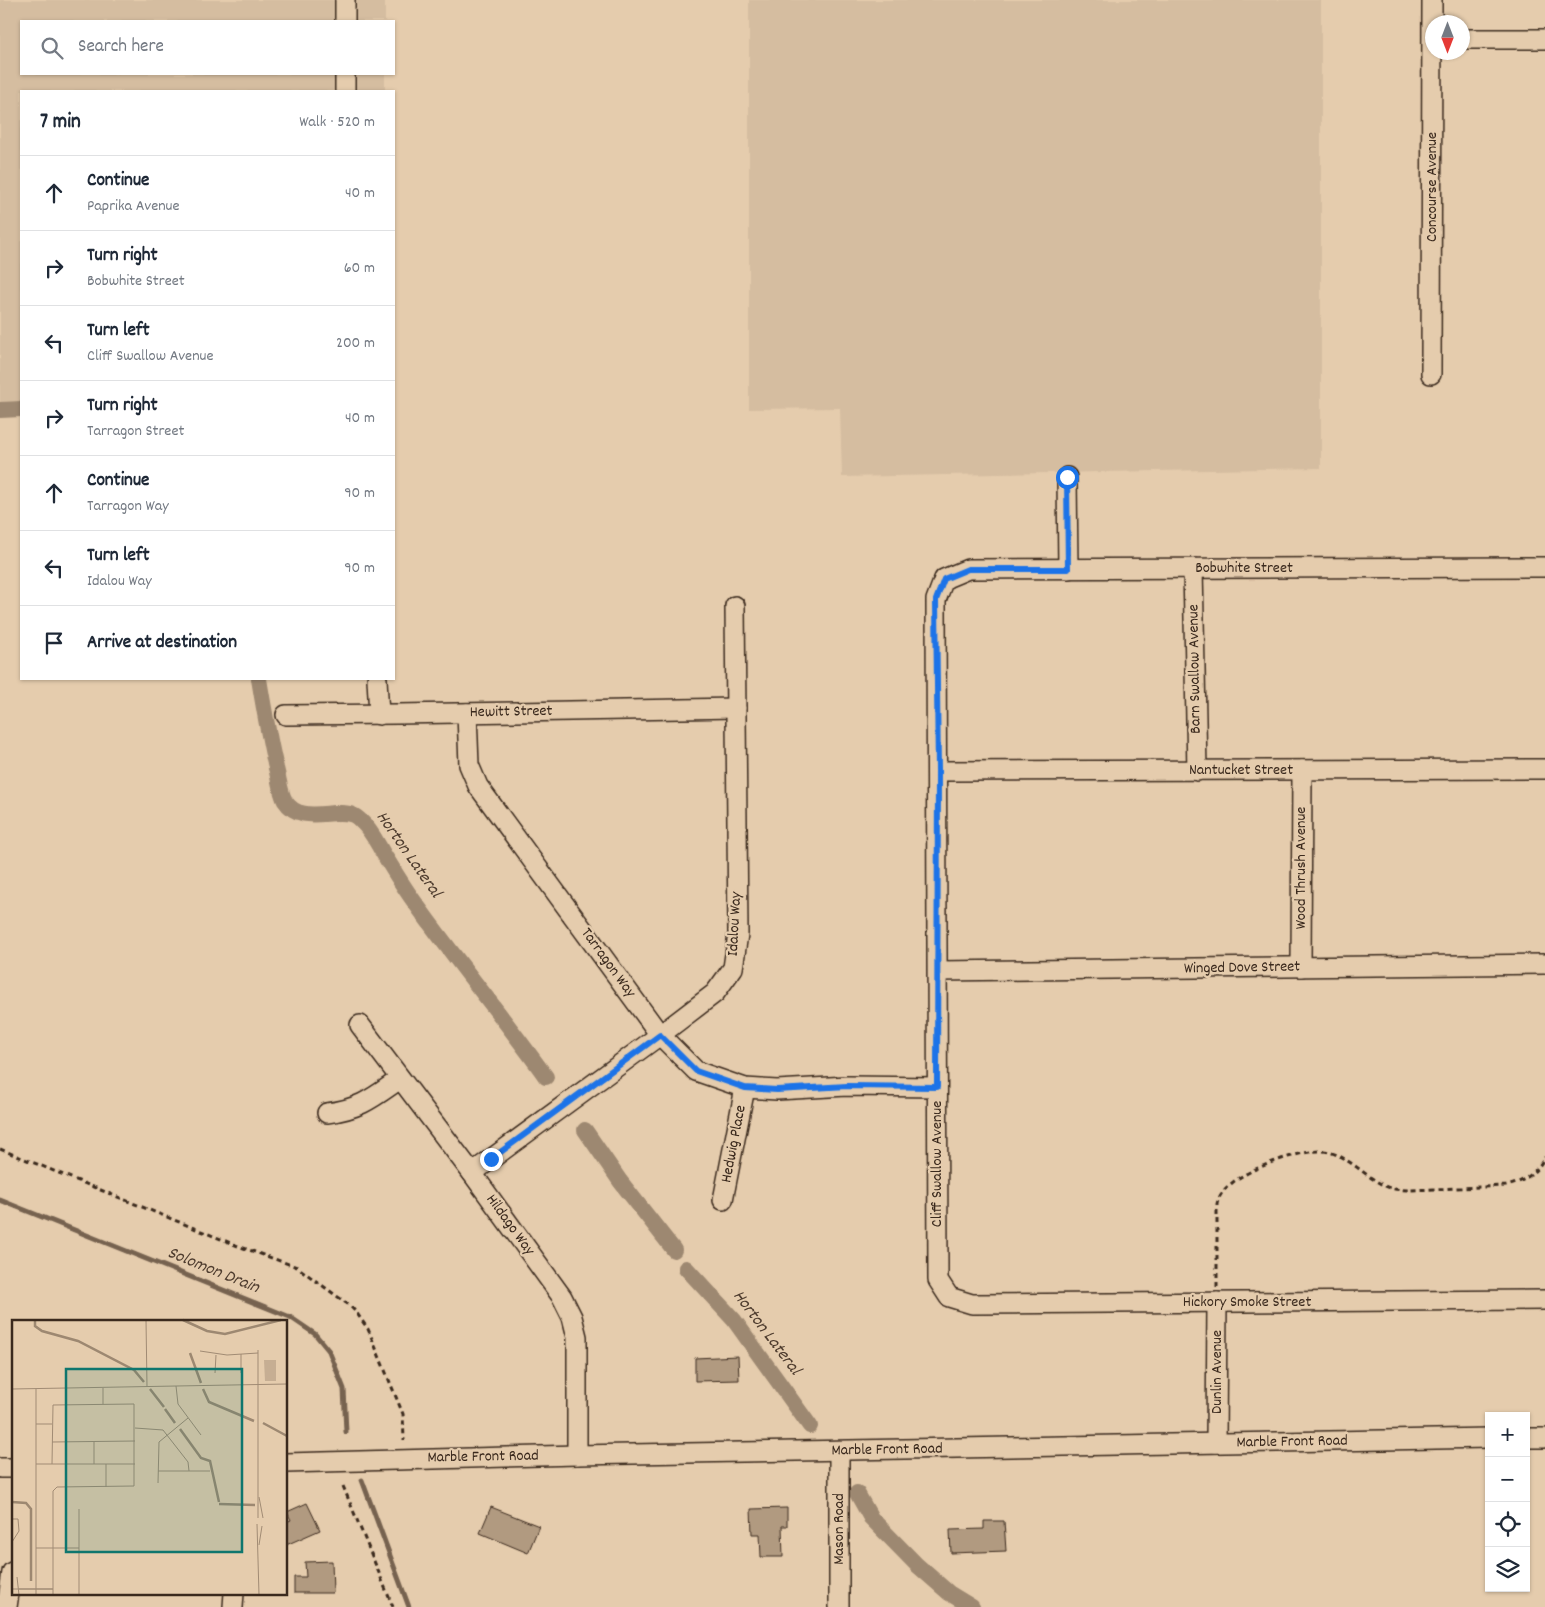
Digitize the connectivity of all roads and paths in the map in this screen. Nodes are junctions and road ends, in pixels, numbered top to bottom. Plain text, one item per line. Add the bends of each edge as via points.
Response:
1 (345, 0) edge
2 (1432, 0) edge
3 (1432, 15) edge
4 (345, 20) edge
5 (1545, 39) edge
6 (1470, 40) edge
7 (1432, 60) edge
8 (345, 75) edge
9 (345, 90) edge
10 (1431, 374) dead end
11 (1067, 477) dead end
12 (1545, 567) edge
13 (1194, 568) junction
14 (1068, 569) junction
15 (944, 579) joint
16 (735, 606) dead end
17 (377, 680) edge
18 (736, 708) junction
19 (468, 713) junction
20 (286, 715) dead end
21 (379, 715) junction
22 (1545, 769) edge
23 (1302, 770) junction
24 (938, 771) junction
25 (1197, 771) junction
26 (1545, 964) edge
27 (1301, 967) junction
28 (938, 971) junction
29 (360, 1025) dead end
30 (660, 1035) junction
31 (400, 1078) junction
32 (937, 1087) junction
33 (745, 1088) junction
34 (327, 1113) dead end
35 (0, 1149) edge
36 (1545, 1157) edge
37 (472, 1173) junction
38 (724, 1200) dead end
39 (1217, 1296) junction
40 (949, 1297) joint
41 (1545, 1300) edge
42 (1485, 1438) edge
43 (1530, 1438) edge
44 (1545, 1438) edge
45 (404, 1440) dead end
46 (1216, 1443) junction
47 (838, 1451) junction
48 (577, 1455) junction
49 (288, 1462) edge
50 (343, 1486) dead end
51 (12, 1572) dead end
52 (234, 1594) edge
53 (7, 1607) edge
54 (233, 1607) edge
55 (392, 1607) edge
56 (839, 1607) edge

1 - 4 street
2 - 3 street, Concourse Avenue
5 - 6 street
7 - 10 street, Concourse Avenue
8 - 9 street
11 - 14 street
12 - 13 street, Bobwhite Street
13 - 14 street, Bobwhite Street
13 - 25 street, Barn Swallow Avenue
14 - 15 street, Bobwhite Street via 968,569
15 - 24 street, Cliff Swallow Avenue via 936,600
16 - 18 street, Idalou Way
17 - 21 street
18 - 19 street, Hewitt Street
18 - 30 street, Idalou Way via 738,934 733,968 715,993
19 - 21 street, Hewitt Street
19 - 30 street, Tarragon Way via 469,765 478,786
20 - 21 street, Hewitt Street
22 - 23 street, Nantucket Street
23 - 25 street, Nantucket Street
23 - 27 street, Wood Thrush Avenue
24 - 25 street, Nantucket Street
24 - 28 street, Cliff Swallow Avenue
26 - 27 street, Winged Dove Street
27 - 28 street, Winged Dove Street
28 - 32 street, Cliff Swallow Avenue
29 - 31 street, Hildago Way
30 - 33 street, Tarragon Way via 696,1071
30 - 37 street, Idalou Way
31 - 34 street via 363,1104
31 - 37 street, Hildago Way
32 - 33 street, Tarragon Way
32 - 40 street, Cliff Swallow Avenue via 938,1280
33 - 38 street, Hedwig Place
35 - 45 path via 297,1267 349,1305 368,1329 403,1414
36 - 39 path via 1526,1179 1516,1184 1497,1186 1411,1190 1386,1187 1342,1158 1320,1151 1282,1159 1252,1171 1233,1181 1218,1199
37 - 48 street, Hildago Way via 562,1296 572,1317 577,1337
39 - 40 street, Hickory Smoke Street via 972,1304
39 - 41 street, Hickory Smoke Street
39 - 46 street, Dunlin Avenue
42 - 46 street, Marble Front Road
43 - 44 street
46 - 47 street, Marble Front Road
47 - 48 street, Marble Front Road
47 - 56 street, Mason Road
48 - 49 street, Marble Front Road
50 - 55 path
51 - 53 street
52 - 54 street

